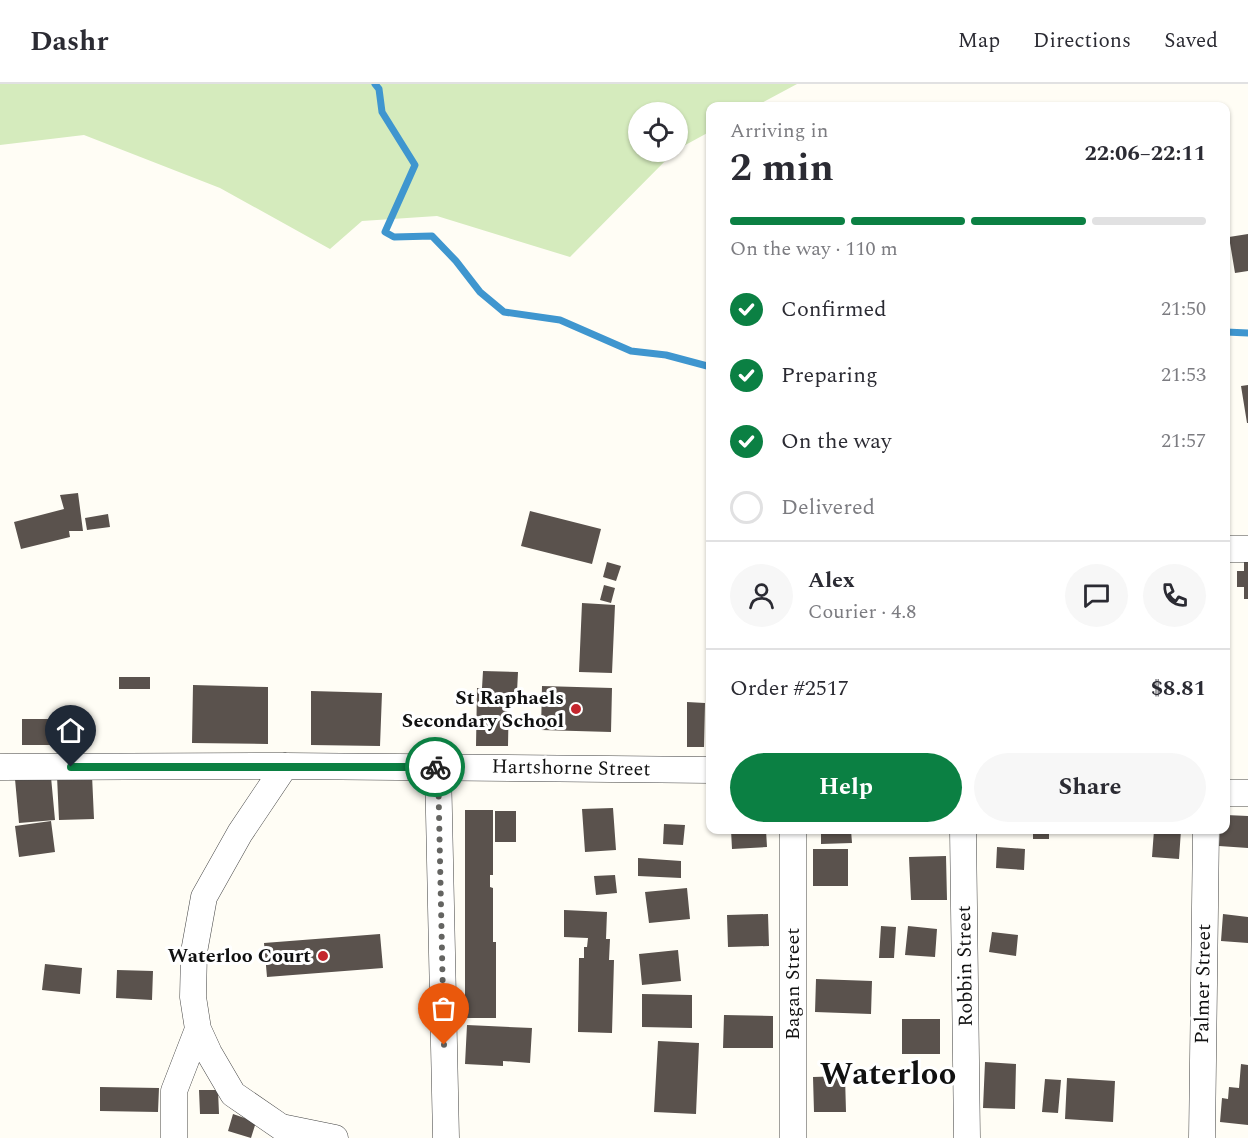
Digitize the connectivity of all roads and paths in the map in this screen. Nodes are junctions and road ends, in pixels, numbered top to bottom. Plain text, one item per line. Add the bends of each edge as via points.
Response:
1 (1230, 549) edge
2 (1248, 549) edge
3 (285, 766) junction
4 (0, 767) edge
5 (438, 767) junction
6 (706, 770) edge
7 (1230, 793) edge
8 (1248, 793) edge
9 (794, 834) edge
10 (963, 834) edge
11 (1206, 834) edge
12 (198, 1029) junction
13 (174, 1138) edge
14 (335, 1138) edge
15 (446, 1138) edge
16 (793, 1138) edge
17 (967, 1138) edge
18 (1202, 1138) edge

1 - 2 street
3 - 4 street, Hartshorne Street
3 - 5 street, Hartshorne Street
3 - 12 street via 240,833 204,897 194,952
5 - 6 street, Hartshorne Street
5 - 15 street
7 - 8 street
9 - 16 street, Bagan Street
10 - 17 street, Robbin Street
11 - 18 street, Palmer Street
12 - 13 street via 174,1091
12 - 14 street via 233,1095 281,1128

